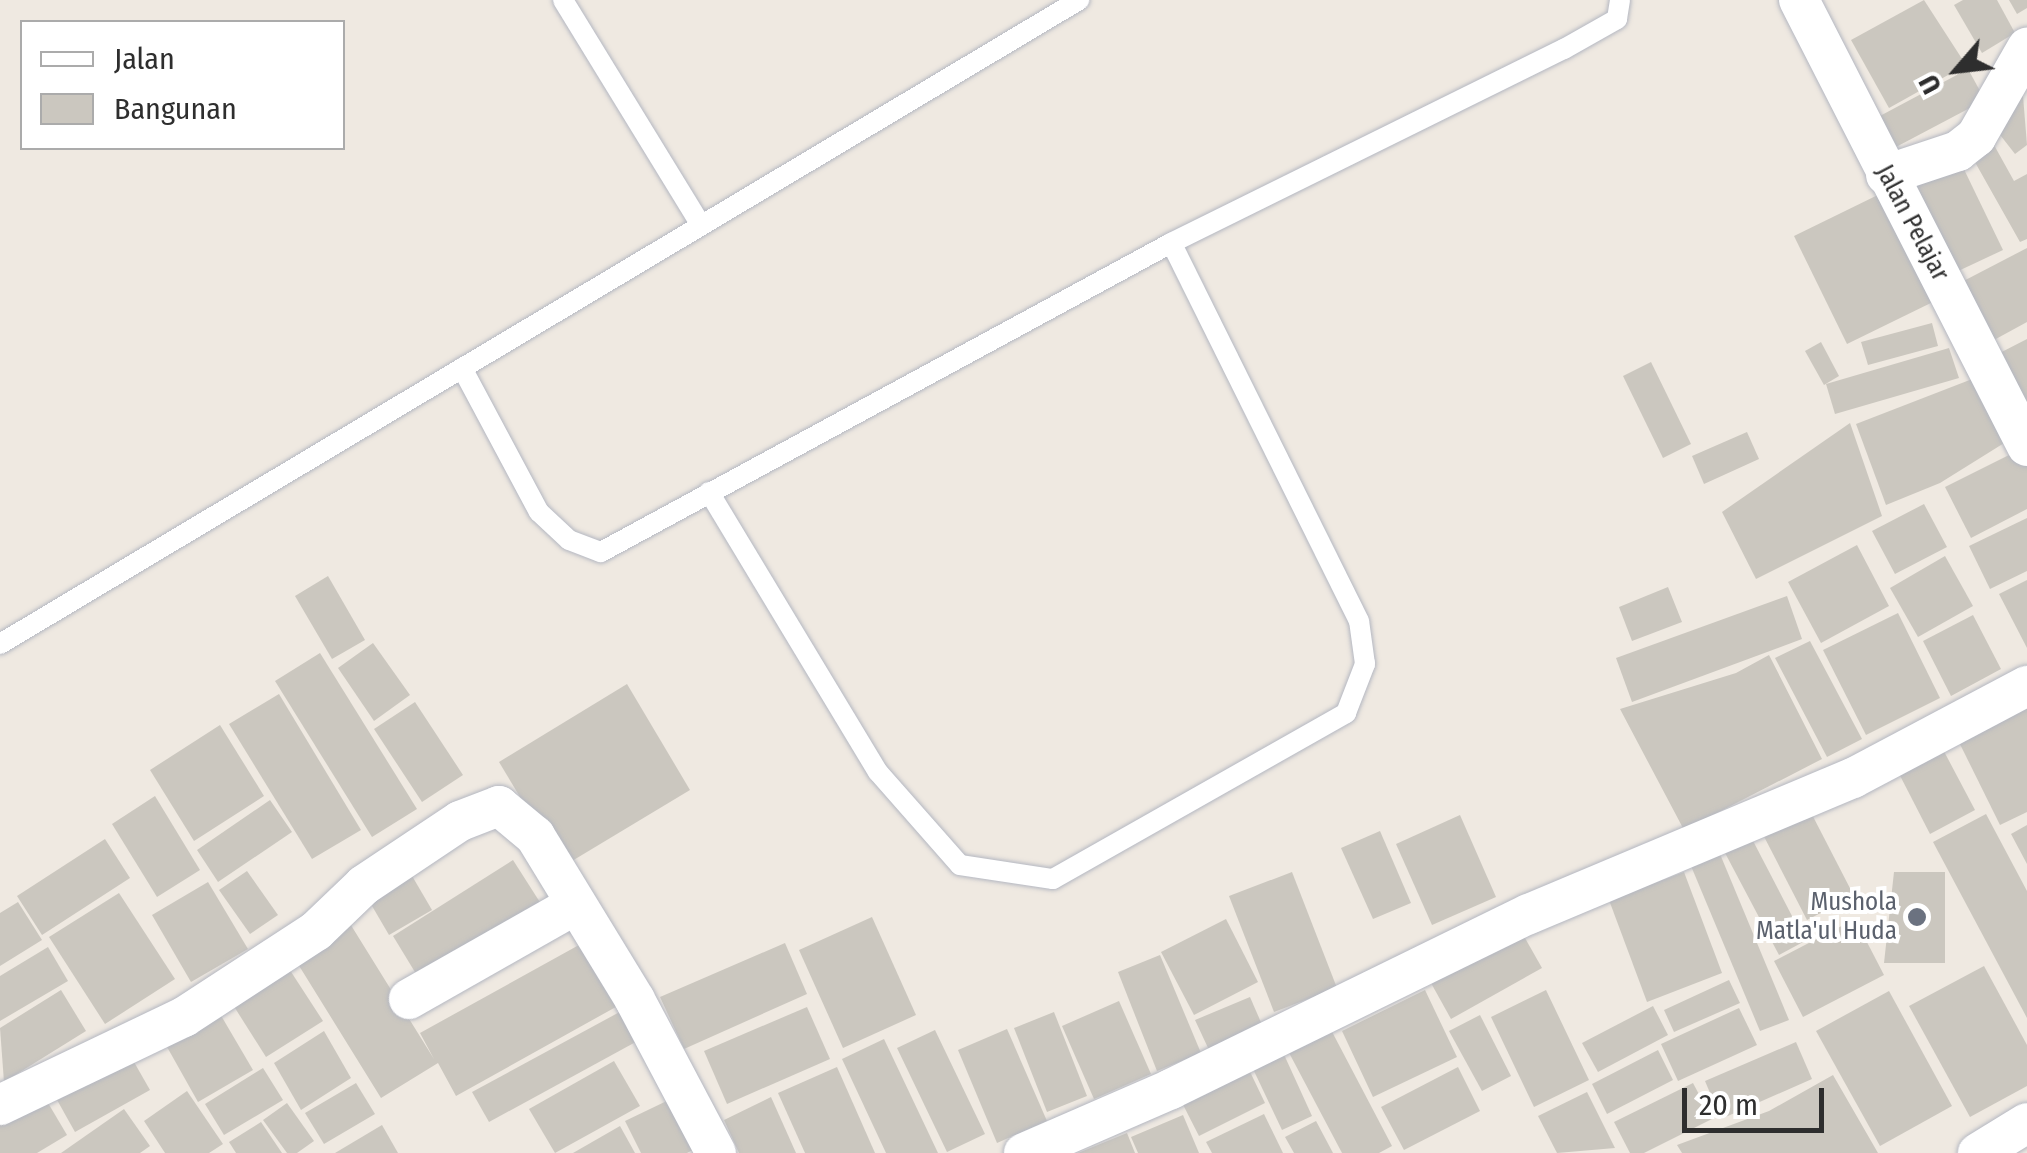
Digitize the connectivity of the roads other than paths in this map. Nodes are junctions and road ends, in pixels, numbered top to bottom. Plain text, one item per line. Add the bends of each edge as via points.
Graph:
1 (563, 0) edge
2 (1079, 0) edge
3 (1620, 0) edge
4 (1799, 0) edge
5 (2027, 48) edge
6 (1886, 175) junction
7 (700, 224) junction
8 (1171, 243) junction
9 (462, 368) junction
10 (2027, 446) edge
11 (709, 492) junction
12 (0, 644) edge
13 (2027, 686) edge
14 (574, 906) junction
15 (409, 1000) dead end
16 (0, 1105) edge
17 (2027, 1123) edge
18 (716, 1153) edge
19 (1024, 1153) edge
20 (1978, 1153) edge

1 - 7 lane
2 - 7 lane
3 - 8 lane via 1617,19 1564,50
4 - 6 street, Jalan Pelajar
5 - 6 street via 1976,137 1958,151
6 - 10 street, Jalan Pelajar
7 - 9 lane
8 - 11 lane
8 - 11 lane via 1358,621 1364,664 1346,713 1053,880 960,865 878,772
9 - 11 lane via 539,512 570,540 601,552
9 - 12 lane
13 - 19 street via 1853,778 1530,914
14 - 15 street
14 - 16 street via 536,836 508,809 477,812 364,884 316,932 200,1008
14 - 18 street via 635,1000
17 - 20 street

